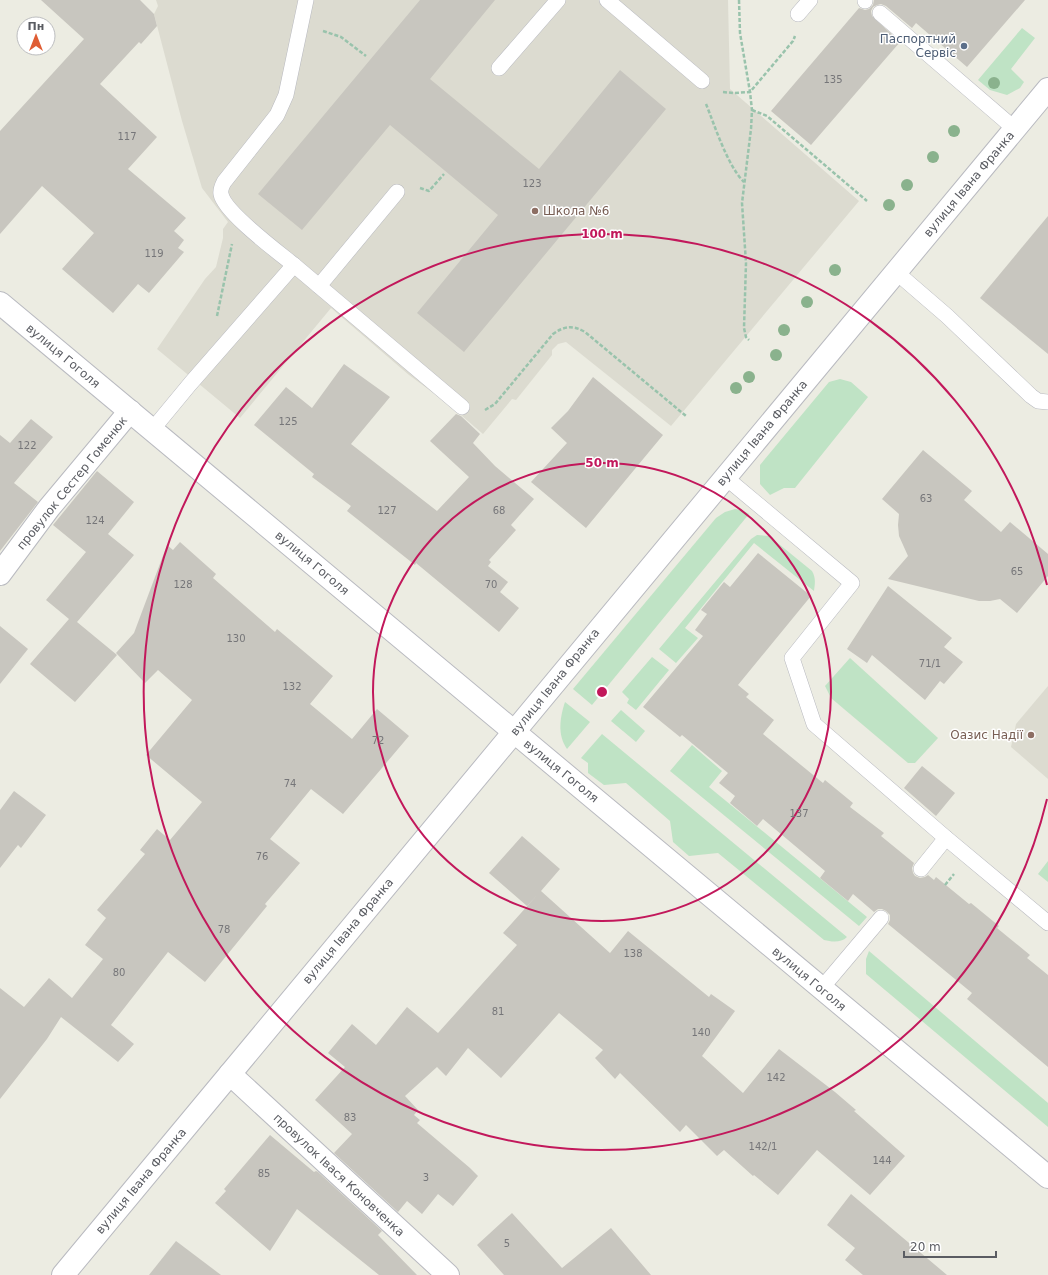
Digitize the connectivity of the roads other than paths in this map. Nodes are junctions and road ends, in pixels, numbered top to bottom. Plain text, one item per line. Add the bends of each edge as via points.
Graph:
1 (306, 0) edge
2 (558, 0) edge
3 (607, 0) edge
4 (810, 0) edge
5 (880, 13) dead end
6 (798, 14) road end
7 (499, 68) dead end
8 (702, 81) road end
9 (1048, 89) edge
10 (1015, 129) junction
11 (396, 192) dead end
12 (294, 265) junction
13 (896, 272) junction
14 (319, 286) junction
15 (0, 303) edge
16 (1048, 402) edge
17 (462, 407) road end
18 (130, 411) junction
19 (152, 430) junction
20 (725, 477) junction
21 (0, 574) edge
22 (514, 733) junction
23 (946, 838) junction
24 (922, 870) dead end
25 (881, 918) dead end
26 (1048, 923) edge
27 (821, 989) junction
28 (230, 1074) junction
29 (1048, 1178) edge
30 (63, 1275) edge
31 (448, 1275) edge

1 - 12 lane via 282,106 221,188 222,198 237,217
2 - 7 lane
3 - 8 lane
4 - 6 lane
5 - 10 lane
9 - 10 street, вулиця Івана Франка
10 - 13 street, вулиця Івана Франка
11 - 14 lane
12 - 14 lane
12 - 19 lane
13 - 16 lane via 947,316 1031,396 1038,401
13 - 20 street, вулиця Івана Франка
14 - 17 lane
15 - 18 street, вулиця Гоголя
18 - 19 street, вулиця Гоголя
18 - 21 street, провулок Сестер Гоменюк via 49,508
19 - 22 street, вулиця Гоголя
20 - 22 street, вулиця Івана Франка
20 - 23 lane via 852,584 792,658 814,724
22 - 27 street, вулиця Гоголя
22 - 28 street, вулиця Івана Франка
23 - 24 lane
23 - 26 lane
25 - 27 lane
27 - 29 street, вулиця Гоголя
28 - 30 street, вулиця Івана Франка
28 - 31 street, провулок Івася Коновченка

